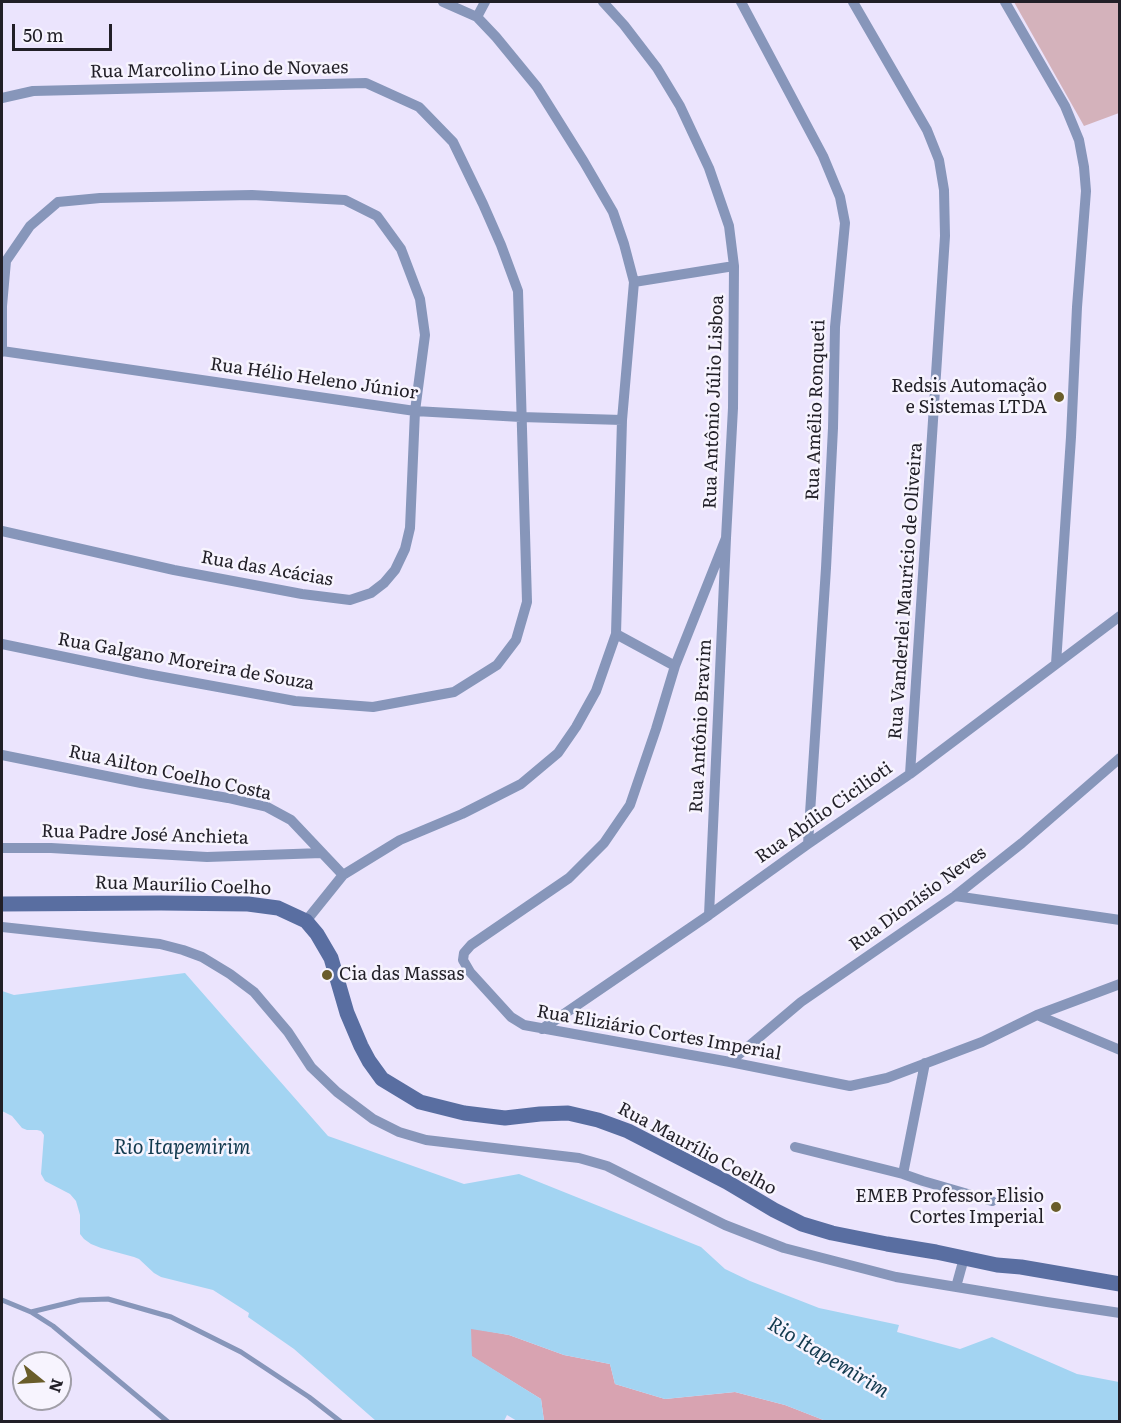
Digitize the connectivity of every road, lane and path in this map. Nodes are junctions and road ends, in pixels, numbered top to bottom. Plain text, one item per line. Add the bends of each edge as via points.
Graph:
1 (443, 2) edge
2 (485, 2) edge
3 (603, 2) edge
4 (741, 2) edge
5 (853, 2) edge
6 (1005, 2) edge
7 (477, 17) junction
8 (2, 98) edge
9 (734, 266) junction
10 (634, 282) junction
11 (2, 352) edge
12 (416, 411) junction
13 (521, 417) junction
14 (622, 420) junction
15 (2, 531) edge
16 (726, 538) junction
17 (1119, 616) edge
18 (616, 634) junction
19 (2, 644) edge
20 (1056, 664) junction
21 (675, 666) junction
22 (2, 755) edge
23 (1119, 758) edge
24 (910, 774) junction
25 (808, 844) junction
26 (2, 848) edge
27 (322, 853) junction
28 (343, 875) junction
29 (955, 896) junction
30 (2, 904) edge
31 (708, 915) junction
32 (1119, 920) edge
33 (306, 921) junction
34 (2, 927) edge
35 (1119, 984) edge
36 (1037, 1015) junction
37 (542, 1029) junction
38 (1119, 1050) edge
39 (730, 1062) junction
40 (925, 1063) junction
41 (795, 1147) dead end
42 (903, 1174) junction
43 (992, 1201) dead end
44 (964, 1258) junction
45 (1119, 1284) edge
46 (956, 1287) junction
47 (2, 1300) edge
48 (31, 1312) junction
49 (1119, 1312) edge
50 (168, 1422) edge
51 (341, 1422) edge

1 - 7 street
2 - 7 street
3 - 9 street, Rua Antônio Júlio Lisboa via 657,68 680,106 709,168 729,226
4 - 25 street, Rua Amélio Ronqueti via 823,156 840,197 845,223 835,327 826,568
5 - 24 street, Rua Vanderlei Maurício de Oliveira via 927,130 939,160 944,190 945,236
6 - 20 street via 1065,106 1079,140 1086,191
7 - 10 street via 537,87 584,162 613,213
8 - 13 street, Rua Marcolino Lino de Novaes via 33,91 366,83 419,107 453,142 518,291
9 - 10 street, Rua Antônio Júlio Lisboa
9 - 16 street, Rua Antônio Júlio Lisboa via 733,408
10 - 14 street
11 - 12 street, Rua Hélio Heleno Júnior
11 - 12 street, Rua das Acácias via 6,261 30,226 58,202 232,195 345,200 377,216 401,249 420,299 425,335
12 - 13 street, Rua Hélio Heleno Júnior
12 - 15 street, Rua das Acácias via 410,528 405,549 384,583 371,593 350,600 174,570
13 - 14 street, Rua Hélio Heleno Júnior
13 - 19 street, Rua Galgano Moreira de Souza via 527,602 516,640 497,665 454,692 373,707 295,701
14 - 18 street
16 - 21 street, Rua Eliziário Cortes Imperial
16 - 31 street, Rua Antônio Bravim
17 - 20 street, Rua Abílio Cicilioti
18 - 21 street
18 - 28 street via 596,691 558,753 521,784 399,840
20 - 24 street, Rua Abílio Cicilioti
21 - 37 street, Rua Eliziário Cortes Imperial via 630,805 604,843 569,878 471,945 464,954 466,967 511,1017
22 - 27 street, Rua Ailton Coelho Costa via 267,807 291,819
23 - 29 street, Rua Dionísio Neves
24 - 25 street, Rua Abílio Cicilioti
25 - 31 street, Rua Abílio Cicilioti
26 - 27 street, Rua Padre José Anchieta via 207,857
27 - 28 street, Rua Ailton Coelho Costa
28 - 33 street
29 - 32 street
29 - 39 street, Rua Dionísio Neves via 801,1002
30 - 33 main road, Rua Maurílio Coelho via 248,904 278,908
31 - 37 street, Rua Abílio Cicilioti
33 - 44 main road, Rua Maurílio Coelho via 331,958 347,1013 369,1061 382,1079 420,1102 505,1118 568,1113 598,1119 628,1131 802,1224
34 - 46 street via 160,944 202,957 254,992 311,1067 338,1092 373,1119 399,1132 426,1140 598,1163 725,1225 784,1248 896,1278
35 - 36 street, Rua Eliziário Cortes Imperial
36 - 38 street
36 - 40 street, Rua Eliziário Cortes Imperial via 982,1042
37 - 39 street, Rua Eliziário Cortes Imperial
39 - 40 street, Rua Eliziário Cortes Imperial via 850,1086 887,1078
40 - 42 street
41 - 42 street
42 - 43 street
44 - 45 main road, Rua Maurílio Coelho
44 - 46 street
46 - 49 street
47 - 48 lane
48 - 50 lane
48 - 51 lane via 80,1300 108,1299 171,1317 241,1352

